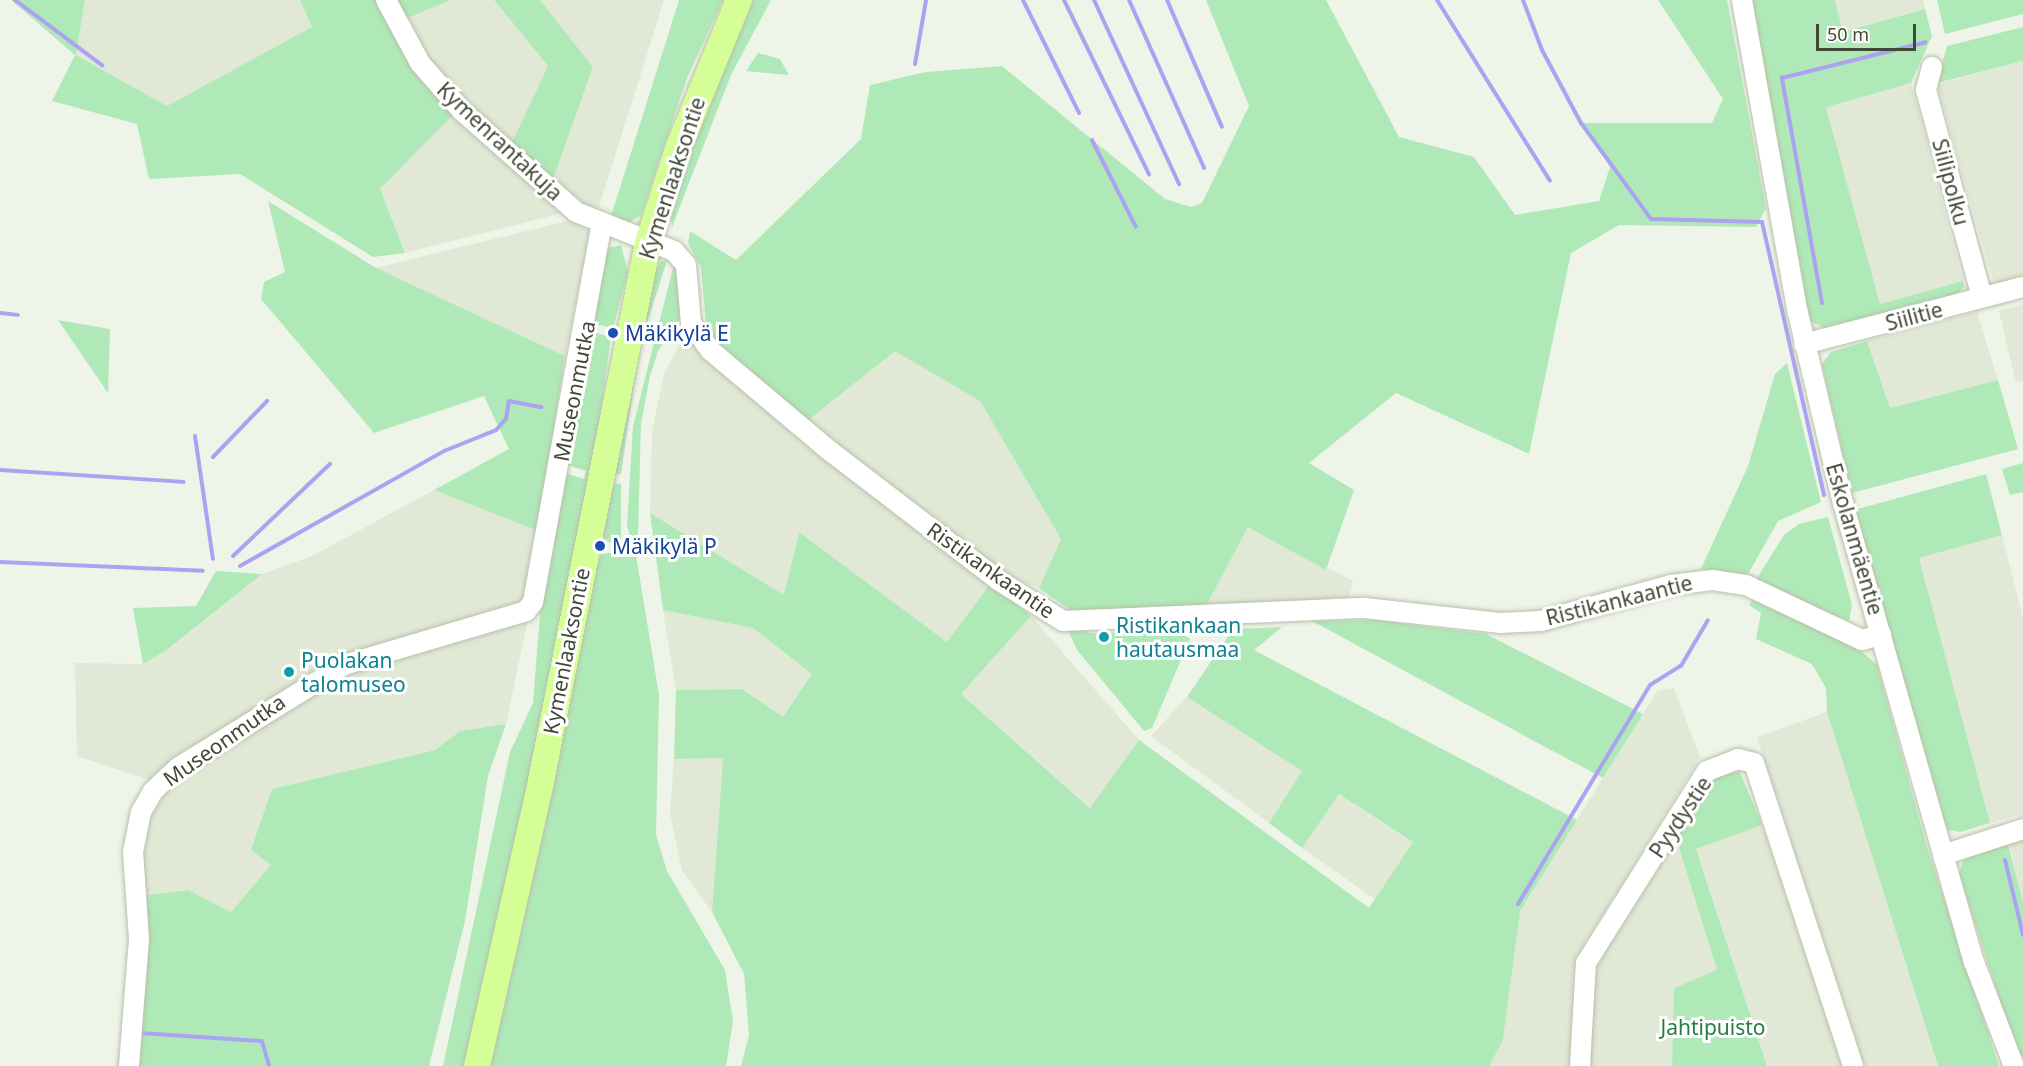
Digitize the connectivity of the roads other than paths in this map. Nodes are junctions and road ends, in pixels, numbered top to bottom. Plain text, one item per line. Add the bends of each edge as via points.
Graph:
1 (386, 0) edge
2 (738, 0) edge
3 (1742, 0) edge
4 (1932, 67) dead end
5 (602, 224) junction
6 (648, 243) junction
7 (2023, 287) edge
8 (1982, 298) junction
9 (1804, 344) junction
10 (1881, 634) junction
11 (2023, 829) edge
12 (1943, 855) junction
13 (129, 1066) edge
14 (477, 1066) edge
15 (1580, 1066) edge
16 (1853, 1066) edge
17 (2014, 1066) edge

1 - 5 street, Kymenrantakuja via 420,63 462,111 576,212
2 - 6 main road, Kymenlaaksontie via 679,146
3 - 9 street, Eskolanmäentie
4 - 8 street, Siilipolku via 1926,90
5 - 6 street, Kymenrantakuja
5 - 13 street, Museonmutka via 533,602 526,610 344,665 179,767 153,791 141,812 133,852 139,939
6 - 10 street, Ristikankaantie via 674,251 686,265 691,324 710,350 830,451 998,580 1063,621 1365,608 1510,623 1568,615 1671,585 1713,580 1746,585 1862,640
6 - 14 main road, Kymenlaaksontie via 541,781
7 - 8 street, Siilitie
8 - 9 street, Siilitie
9 - 10 street, Eskolanmäentie
10 - 12 street, Eskolanmäentie
11 - 12 street
12 - 17 street, Eskolanmäentie via 1974,962
15 - 16 street, Pyydystie via 1586,963 1707,771 1738,759 1754,763

